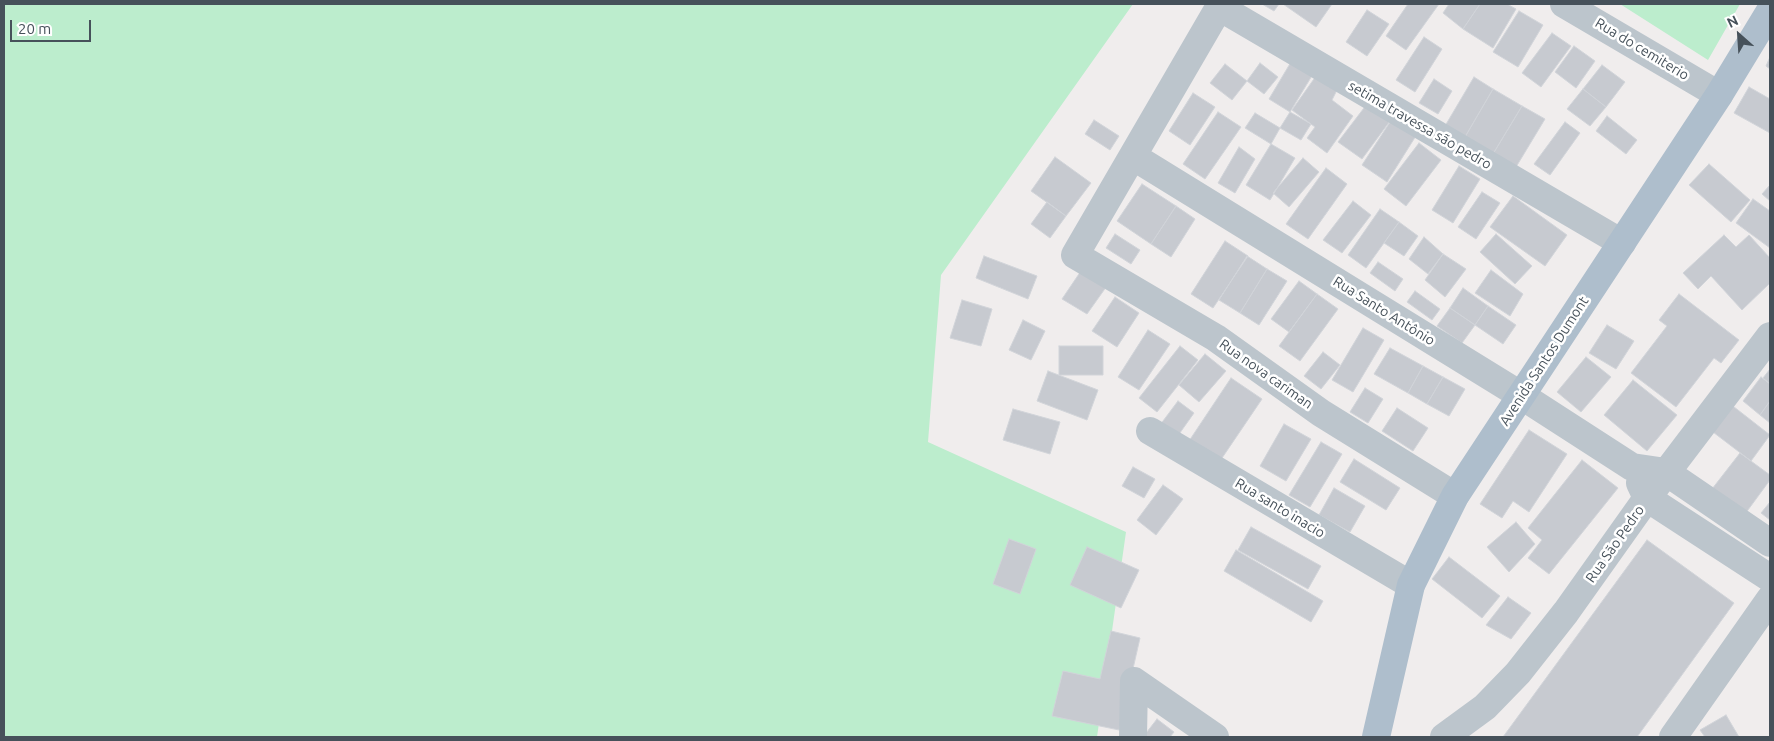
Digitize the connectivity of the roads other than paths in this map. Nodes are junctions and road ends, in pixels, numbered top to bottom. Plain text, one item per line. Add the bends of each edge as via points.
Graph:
1 (1564, 4) edge
2 (1220, 5) edge
3 (1770, 11) edge
4 (1719, 95) junction
5 (1134, 157) junction
6 (1622, 243) junction
7 (1770, 336) edge
8 (1522, 396) junction
9 (1150, 431) dead end
10 (1632, 467) junction
11 (1666, 472) junction
12 (1455, 496) junction
13 (1647, 498) junction
14 (1770, 543) edge
15 (1770, 578) edge
16 (1410, 585) junction
17 (1770, 599) edge
18 (1133, 737) edge
19 (1215, 737) edge
20 (1376, 737) edge
21 (1444, 737) edge
22 (1673, 737) edge

1 - 4 street, Rua do cemiterio
2 - 5 street
2 - 6 street, setima travessa são pedro
3 - 4 main road, Avenida Santos Dumont
4 - 6 main road, Avenida Santos Dumont
5 - 8 street, Rua Santo Antônio
5 - 12 street, Rua nova cariman via 1075,255 1216,338 1321,413
6 - 8 main road, Avenida Santos Dumont
7 - 11 street, Rua São Pedro
8 - 10 street, Rua Santo Antônio
8 - 12 main road, Avenida Santos Dumont
9 - 16 street, Rua santo inacio
10 - 11 street, Rua Santo Antônio
10 - 13 street
11 - 13 street, Rua São Pedro
11 - 14 street, Rua Santo Antônio
12 - 16 main road, Avenida Santos Dumont
13 - 15 street
13 - 21 street, Rua São Pedro via 1518,673 1485,707
16 - 20 main road, Avenida Santos Dumont
17 - 22 street
18 - 19 street via 1134,681

